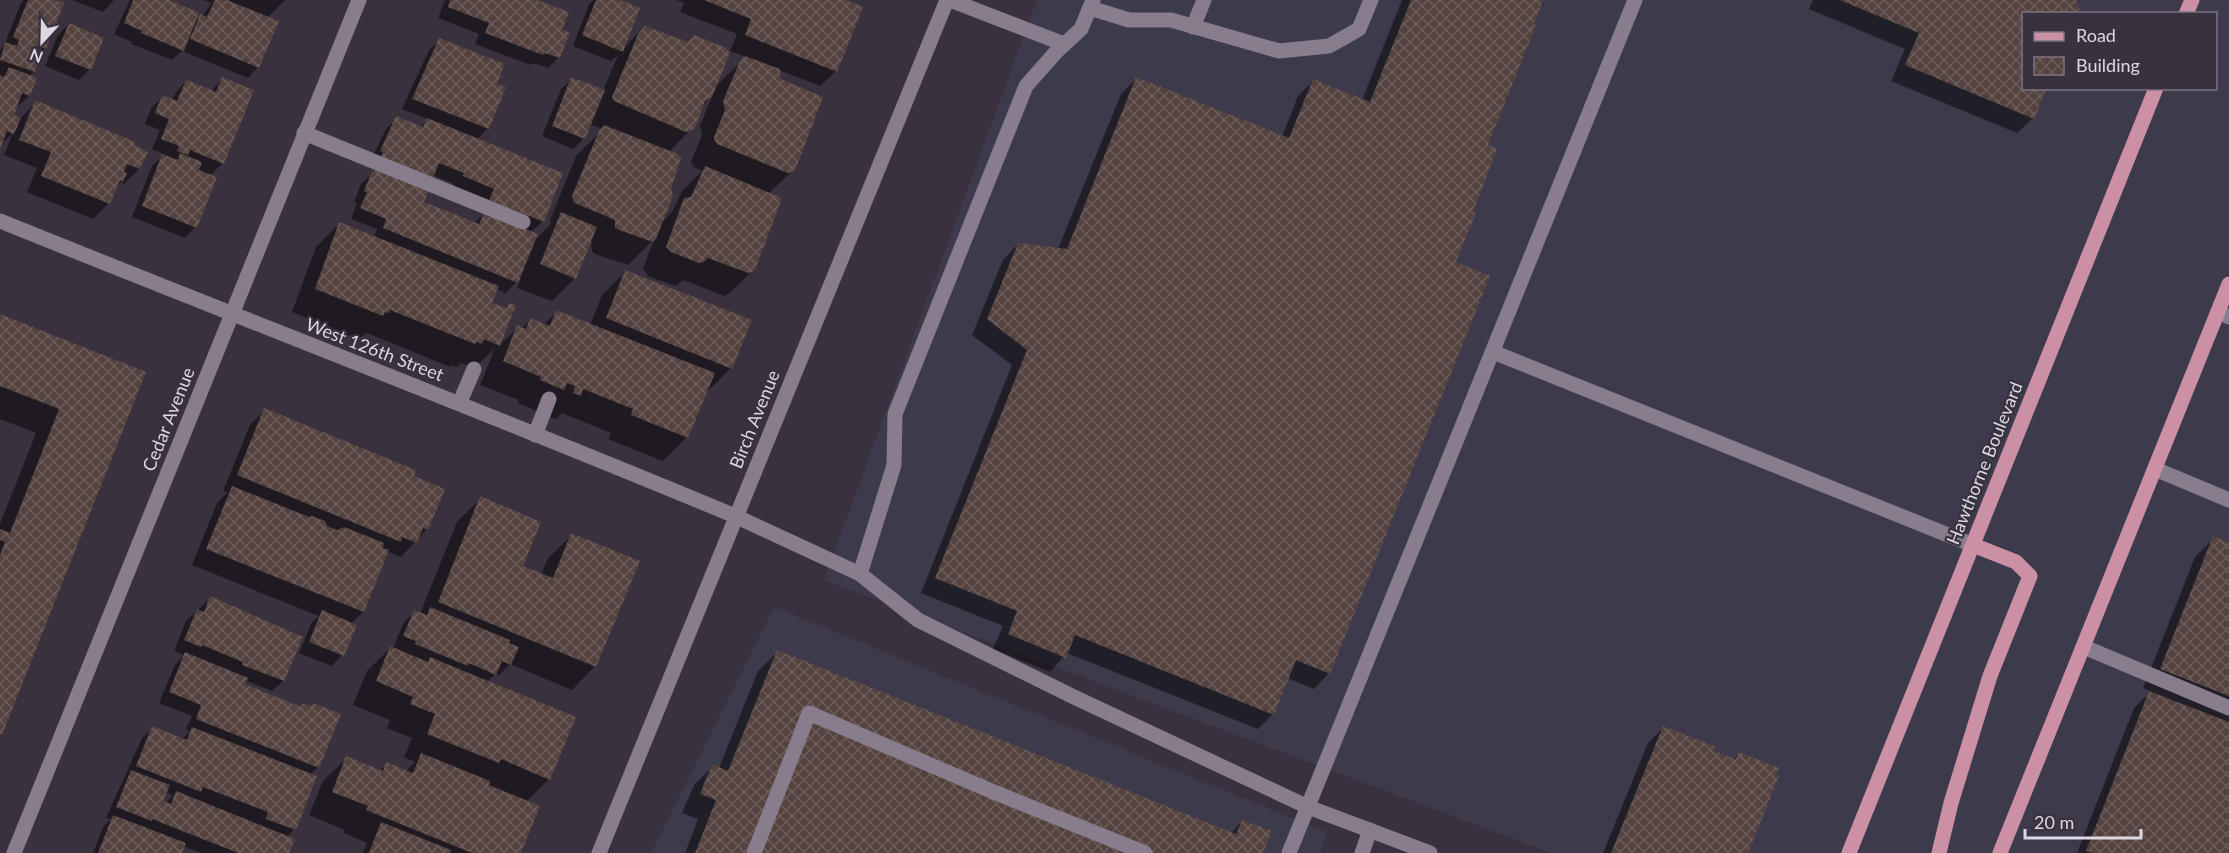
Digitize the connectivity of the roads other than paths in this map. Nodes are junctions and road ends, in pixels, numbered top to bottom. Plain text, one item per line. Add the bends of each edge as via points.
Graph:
1 (359, 0) edge
2 (949, 0) edge
3 (1204, 0) edge
4 (1371, 0) edge
5 (1635, 0) edge
6 (1091, 4) edge
7 (1193, 27) junction
8 (1064, 44) junction
9 (2155, 90) edge
10 (304, 133) junction
11 (0, 221) edge
12 (523, 222) dead end
13 (2229, 284) edge
14 (232, 314) junction
15 (2223, 315) edge
16 (1492, 352) junction
17 (474, 369) dead end
18 (549, 399) dead end
19 (460, 402) junction
20 (535, 435) junction
21 (2155, 469) junction
22 (2229, 500) edge
23 (735, 516) junction
24 (1973, 545) junction
25 (860, 574) junction
26 (2084, 647) junction
27 (2229, 708) edge
28 (1308, 807) junction
29 (1371, 830) junction
30 (14, 853) edge
31 (599, 853) edge
32 (754, 853) edge
33 (1145, 853) edge
34 (1289, 853) edge
35 (1362, 853) edge
36 (1430, 853) edge
37 (1849, 853) edge
38 (1939, 853) edge
39 (2000, 853) edge

1 - 10 street, Cedar Avenue
2 - 8 street
2 - 23 street, Birch Avenue
3 - 7 street
4 - 7 street via 1359,29 1329,46 1279,51
5 - 16 street
6 - 7 street via 1129,20 1171,20
6 - 8 street via 1081,30
8 - 25 street via 1026,86 895,414 894,465
9 - 24 main road, Hawthorne Boulevard
10 - 12 street
10 - 14 street, Cedar Avenue
11 - 14 street, West 126th Street
13 - 15 main road
14 - 19 street, West 126th Street
14 - 30 street, Cedar Avenue
15 - 21 main road
16 - 24 street
16 - 28 street
17 - 19 street
18 - 20 street
19 - 20 street, West 126th Street
20 - 23 street, West 126th Street
21 - 22 street
21 - 26 main road
23 - 25 street, West 126th Street
23 - 31 street, Birch Avenue
24 - 37 main road, Hawthorne Boulevard
24 - 38 main road via 2016,562 2030,576 1990,676
25 - 28 street, West 126th Street via 918,620
26 - 27 street
26 - 39 main road
28 - 29 street, West 126th Street
28 - 34 street
29 - 35 street
29 - 36 street, West 126th Street
32 - 33 street via 809,713

